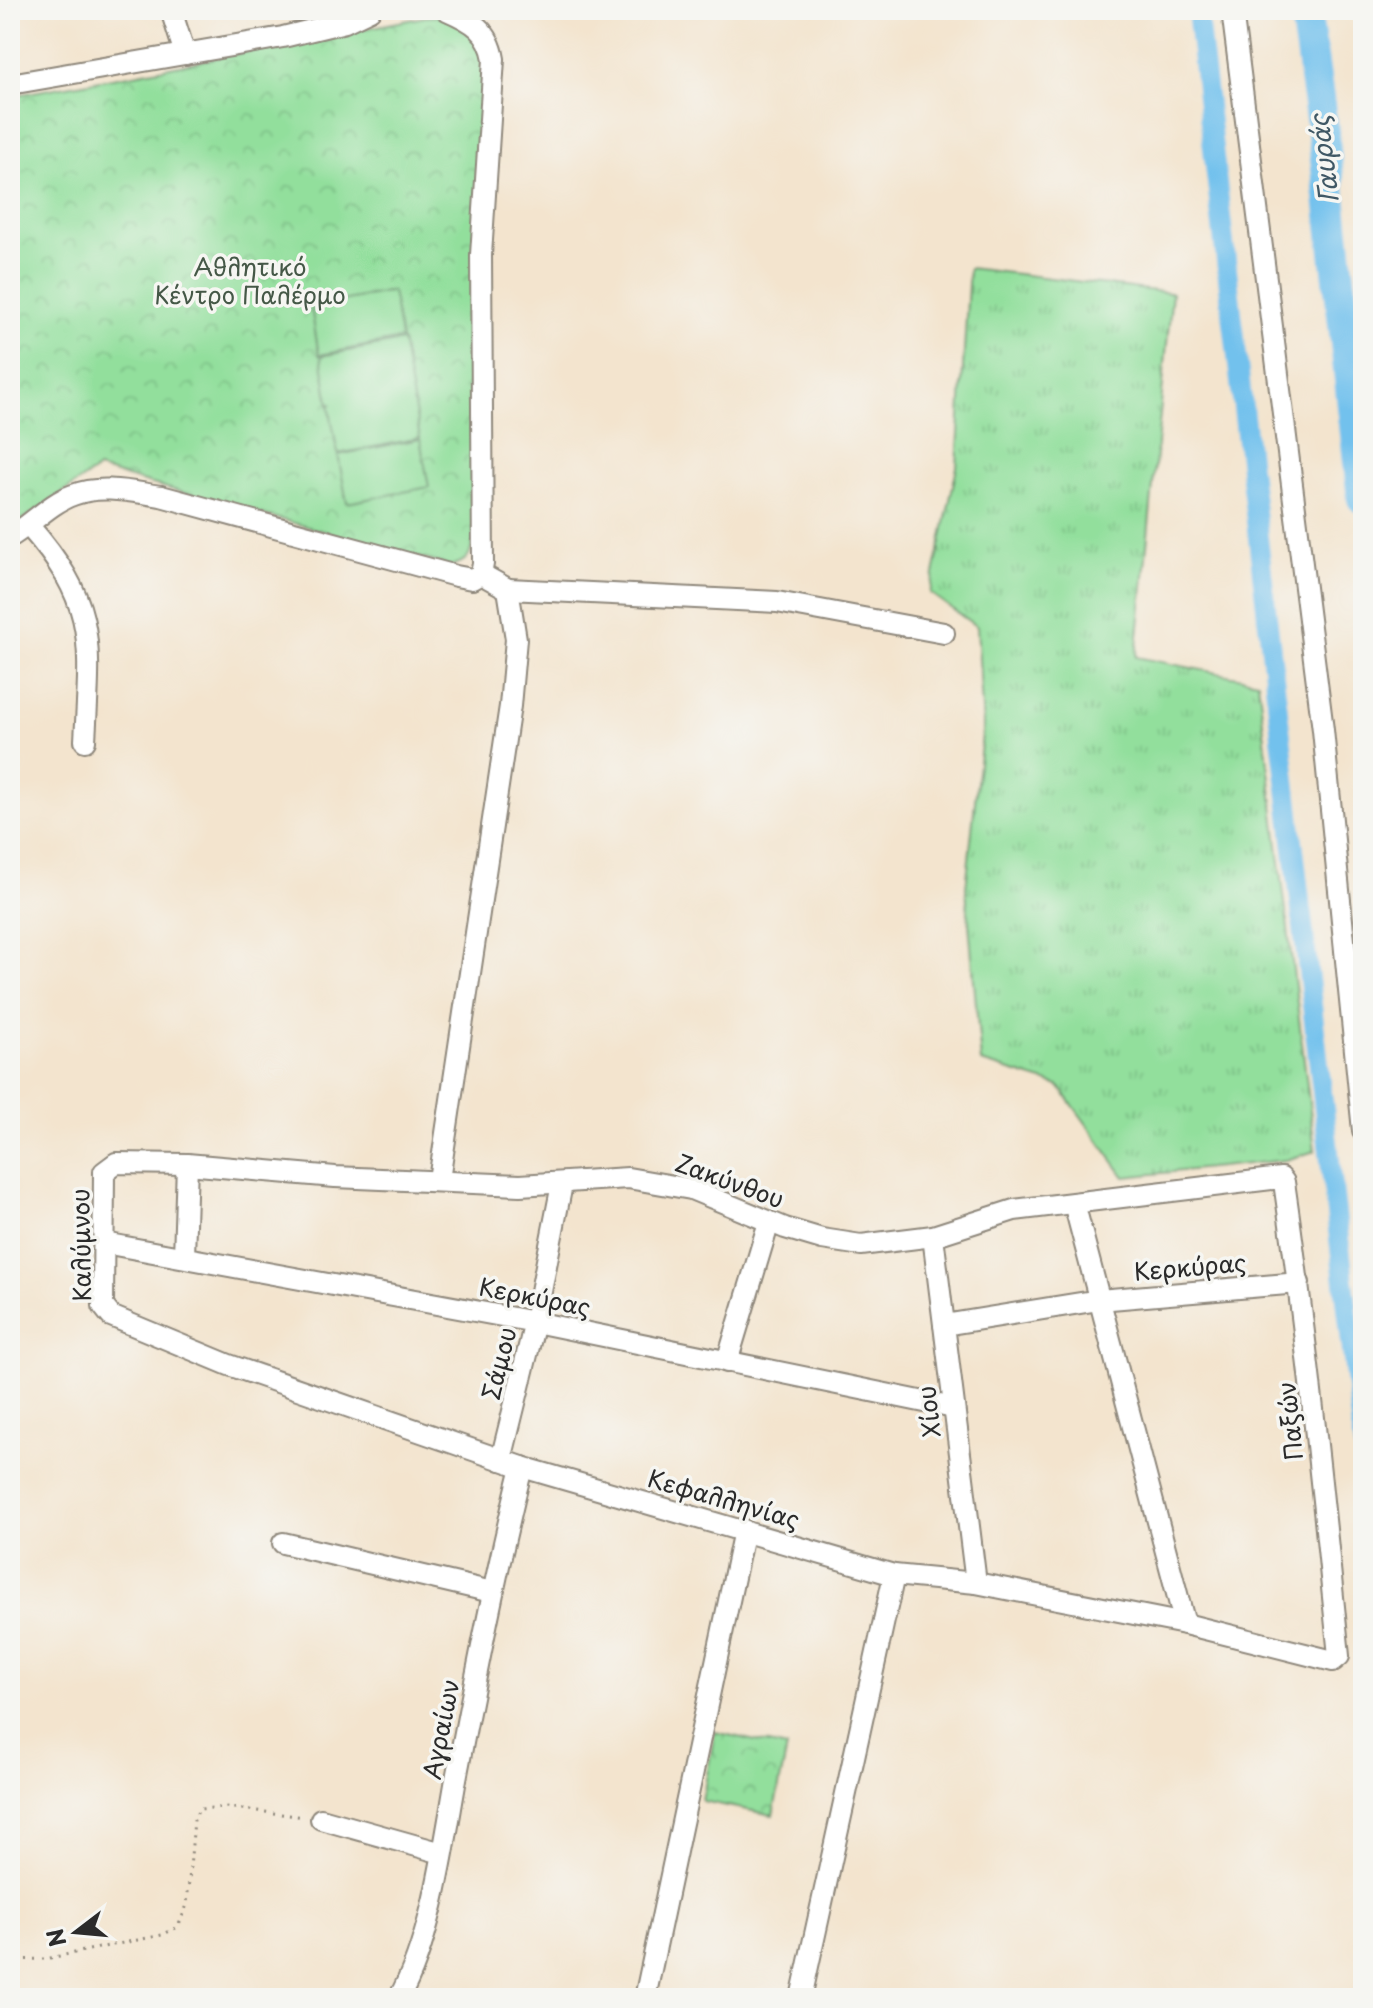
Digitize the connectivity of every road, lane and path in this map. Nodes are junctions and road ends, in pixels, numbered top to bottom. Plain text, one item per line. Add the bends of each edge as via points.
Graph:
1 (171, 10) edge
2 (370, 10) edge
3 (447, 10) edge
4 (1232, 10) edge
5 (185, 54) junction
6 (10, 84) edge
7 (29, 526) junction
8 (10, 537) edge
9 (481, 574) junction
10 (508, 589) junction
11 (944, 633) dead end
12 (85, 741) dead end
13 (1363, 1131) edge
14 (187, 1164) junction
15 (104, 1172) joint
16 (439, 1180) junction
17 (1284, 1182) joint
18 (562, 1184) junction
19 (1074, 1203) junction
20 (769, 1222) junction
21 (933, 1236) junction
22 (104, 1243) junction
23 (184, 1256) junction
24 (1299, 1283) junction
25 (1099, 1300) junction
26 (111, 1316) joint
27 (535, 1322) junction
28 (944, 1325) junction
29 (727, 1362) junction
30 (954, 1408) junction
31 (501, 1460) junction
32 (522, 1467) junction
33 (744, 1530) junction
34 (283, 1543) dead end
35 (894, 1575) junction
36 (976, 1583) junction
37 (492, 1592) junction
38 (1185, 1624) junction
39 (1339, 1656) joint
40 (321, 1819) joint
41 (442, 1853) junction
42 (10, 1960) edge
43 (399, 1998) edge
44 (645, 1998) edge
45 (801, 1998) edge

1 - 5 street
2 - 5 street via 320,29
3 - 9 street via 485,33 494,68 481,255
4 - 13 street via 1323,730
5 - 6 street
7 - 8 street
7 - 9 street via 71,495 126,490 461,578
7 - 12 street via 67,575 86,624
9 - 10 street
10 - 11 street via 777,602
10 - 16 street via 516,639 511,694
14 - 15 street, Ζακύνθου via 116,1163
14 - 16 street, Ζακύνθου
14 - 23 street
15 - 22 street, Καλύμνου
16 - 18 street, Ζακύνθου
17 - 19 street, Ζακύνθου via 1276,1176
17 - 24 street, Παξών
18 - 20 street, Ζακύνθου via 628,1178 666,1183
18 - 27 street, Σάμου
19 - 21 street, Ζακύνθου via 1000,1213
19 - 25 street
20 - 21 street, Ζακύνθου via 861,1245
20 - 29 street
21 - 28 street, Χίου
22 - 23 street, Κερκύρας
22 - 26 street, Καλύμνου via 103,1306
23 - 27 street, Κερκύρας
24 - 25 street, Κερκύρας
24 - 39 street, Παξών
25 - 28 street, Κερκύρας
25 - 38 street
26 - 31 street, Κεφαλληνίας via 229,1365
27 - 29 street, Κερκύρας
27 - 31 street, Σάμου
28 - 30 street, Χίου
29 - 30 street, Κερκύρας
30 - 36 street, Χίου
31 - 32 street, Κεφαλληνίας
32 - 33 street, Κεφαλληνίας
32 - 37 street, Αγραίων
33 - 35 street, Κεφαλληνίας
33 - 44 street
34 - 37 street
35 - 36 street, Κεφαλληνίας
35 - 45 street
36 - 38 street, Κεφαλληνίας
37 - 41 street, Αγραίων
38 - 39 street, Κεφαλληνίας via 1333,1661
40 - 41 street
40 - 42 path via 225,1807 199,1809 187,1905 178,1927 162,1935 45,1959
41 - 43 street, Αγραίων via 418,1958

